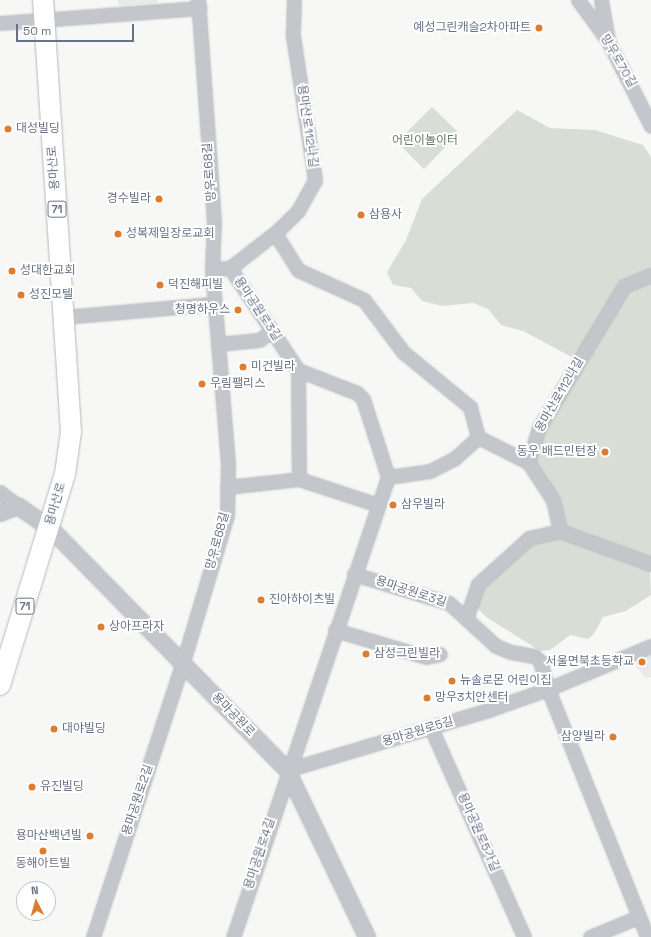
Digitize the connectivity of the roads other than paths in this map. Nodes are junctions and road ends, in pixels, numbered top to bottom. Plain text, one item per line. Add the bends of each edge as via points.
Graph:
1 (294, 0) edge
2 (578, 0) edge
3 (601, 0) edge
4 (198, 4) edge
5 (44, 10) edge
6 (0, 23) edge
7 (608, 41) junction
8 (638, 96) junction
9 (651, 101) edge
10 (651, 126) edge
11 (274, 233) junction
12 (230, 268) junction
13 (212, 269) junction
14 (651, 275) edge
15 (214, 304) junction
16 (64, 317) junction
17 (272, 330) junction
18 (218, 344) junction
19 (298, 370) junction
20 (478, 437) junction
21 (528, 462) junction
22 (388, 477) junction
23 (299, 479) junction
24 (227, 487) junction
25 (0, 492) edge
26 (378, 505) junction
27 (18, 506) junction
28 (0, 513) edge
29 (50, 528) junction
30 (560, 531) junction
31 (651, 564) edge
32 (354, 574) junction
33 (466, 619) junction
34 (335, 630) junction
35 (651, 646) edge
36 (440, 654) dead end
37 (183, 662) junction
38 (0, 685) edge
39 (548, 689) junction
40 (430, 728) junction
41 (287, 770) junction
42 (638, 917) junction
43 (93, 937) edge
44 (233, 937) edge
45 (367, 937) edge
46 (524, 937) edge
47 (590, 937) edge
48 (649, 937) edge

1 - 11 street, 용마산로112나길 via 293,36 315,180 298,211
2 - 7 street, 망우로70길
3 - 7 street
4 - 5 street
4 - 13 street, 망우로68길 via 214,222
5 - 6 street
5 - 16 main road, 용마산로 / 71
7 - 8 street, 망우로70길
8 - 9 street
8 - 10 street, 망우로70길
11 - 12 street, 용마공원로3길
11 - 20 street via 298,270 364,300 403,352 470,407
12 - 13 street, 용마공원로3길
12 - 17 street, 용마공원로3길
13 - 15 street, 망우로68길
14 - 21 street, 용마산로112나길 via 624,286 540,426
15 - 16 street
15 - 18 street, 망우로68길
16 - 29 main road, 용마산로 / 71 via 71,432 65,474
17 - 18 street via 259,340
17 - 19 street, 용마공원로3길
18 - 24 street, 망우로68길 via 228,464
19 - 22 street via 357,393 363,399
19 - 23 street
20 - 21 street
20 - 22 street via 455,458 430,471
21 - 30 street via 553,500
22 - 26 street
23 - 24 street
23 - 26 street
24 - 37 street, 망우로68길 via 227,514
25 - 27 street
26 - 32 street
27 - 28 street
27 - 29 street, 용마공원로
29 - 37 street, 용마공원로
29 - 38 main road, 용마산로 / 71
30 - 31 street
30 - 33 street via 524,541 484,578 478,584
32 - 33 street, 용마공원로3길 via 449,603
32 - 34 street
33 - 39 street, 용마공원로3길 via 496,646 537,658
34 - 36 street via 426,657
34 - 41 street
35 - 39 street, 용마공원로5길
37 - 41 street, 용마공원로
37 - 43 street, 용마공원로2길
39 - 40 street, 용마공원로5길
39 - 42 street
40 - 41 street, 용마공원로5길
40 - 46 street, 용마공원로5가길
41 - 44 street, 용마공원로4길
41 - 45 street, 용마공원로
42 - 47 street
42 - 48 street

